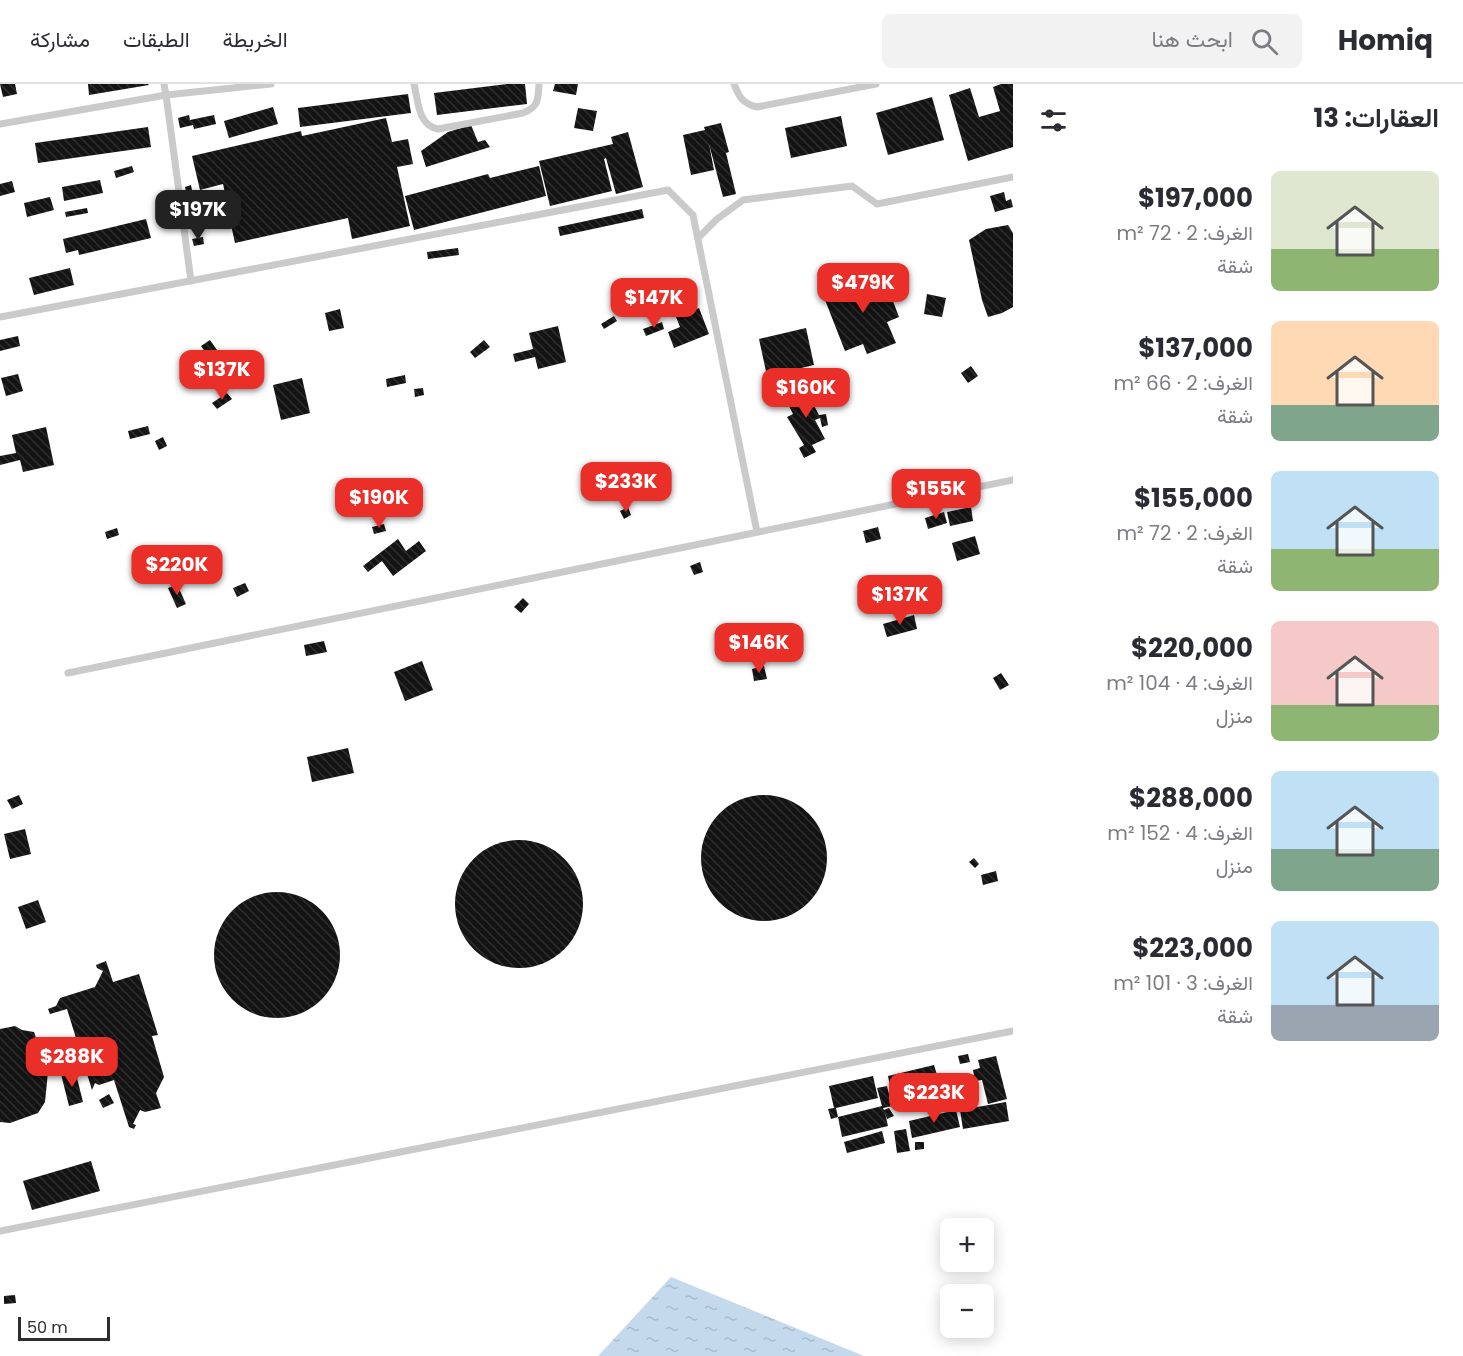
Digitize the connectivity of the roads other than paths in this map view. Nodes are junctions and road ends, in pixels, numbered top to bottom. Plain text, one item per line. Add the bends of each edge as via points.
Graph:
1 (164, 84) edge
2 (271, 84) edge
3 (414, 84) edge
4 (539, 84) edge
5 (736, 84) edge
6 (876, 84) edge
7 (166, 95) junction
8 (0, 123) edge
9 (1013, 177) edge
10 (698, 238) junction
11 (190, 280) junction
12 (0, 317) edge
13 (1013, 480) edge
14 (757, 532) junction
15 (68, 673) dead end
16 (1013, 1031) edge
17 (0, 1231) edge

1 - 7 lane
2 - 7 lane
3 - 4 lane via 421,116 429,126 438,129 533,109
5 - 6 lane via 746,105 758,107
7 - 8 lane
7 - 11 lane
9 - 10 lane via 877,204 852,186 743,200
10 - 11 lane via 693,215 668,190
10 - 14 lane
11 - 12 lane
13 - 14 lane
14 - 15 lane
16 - 17 lane

